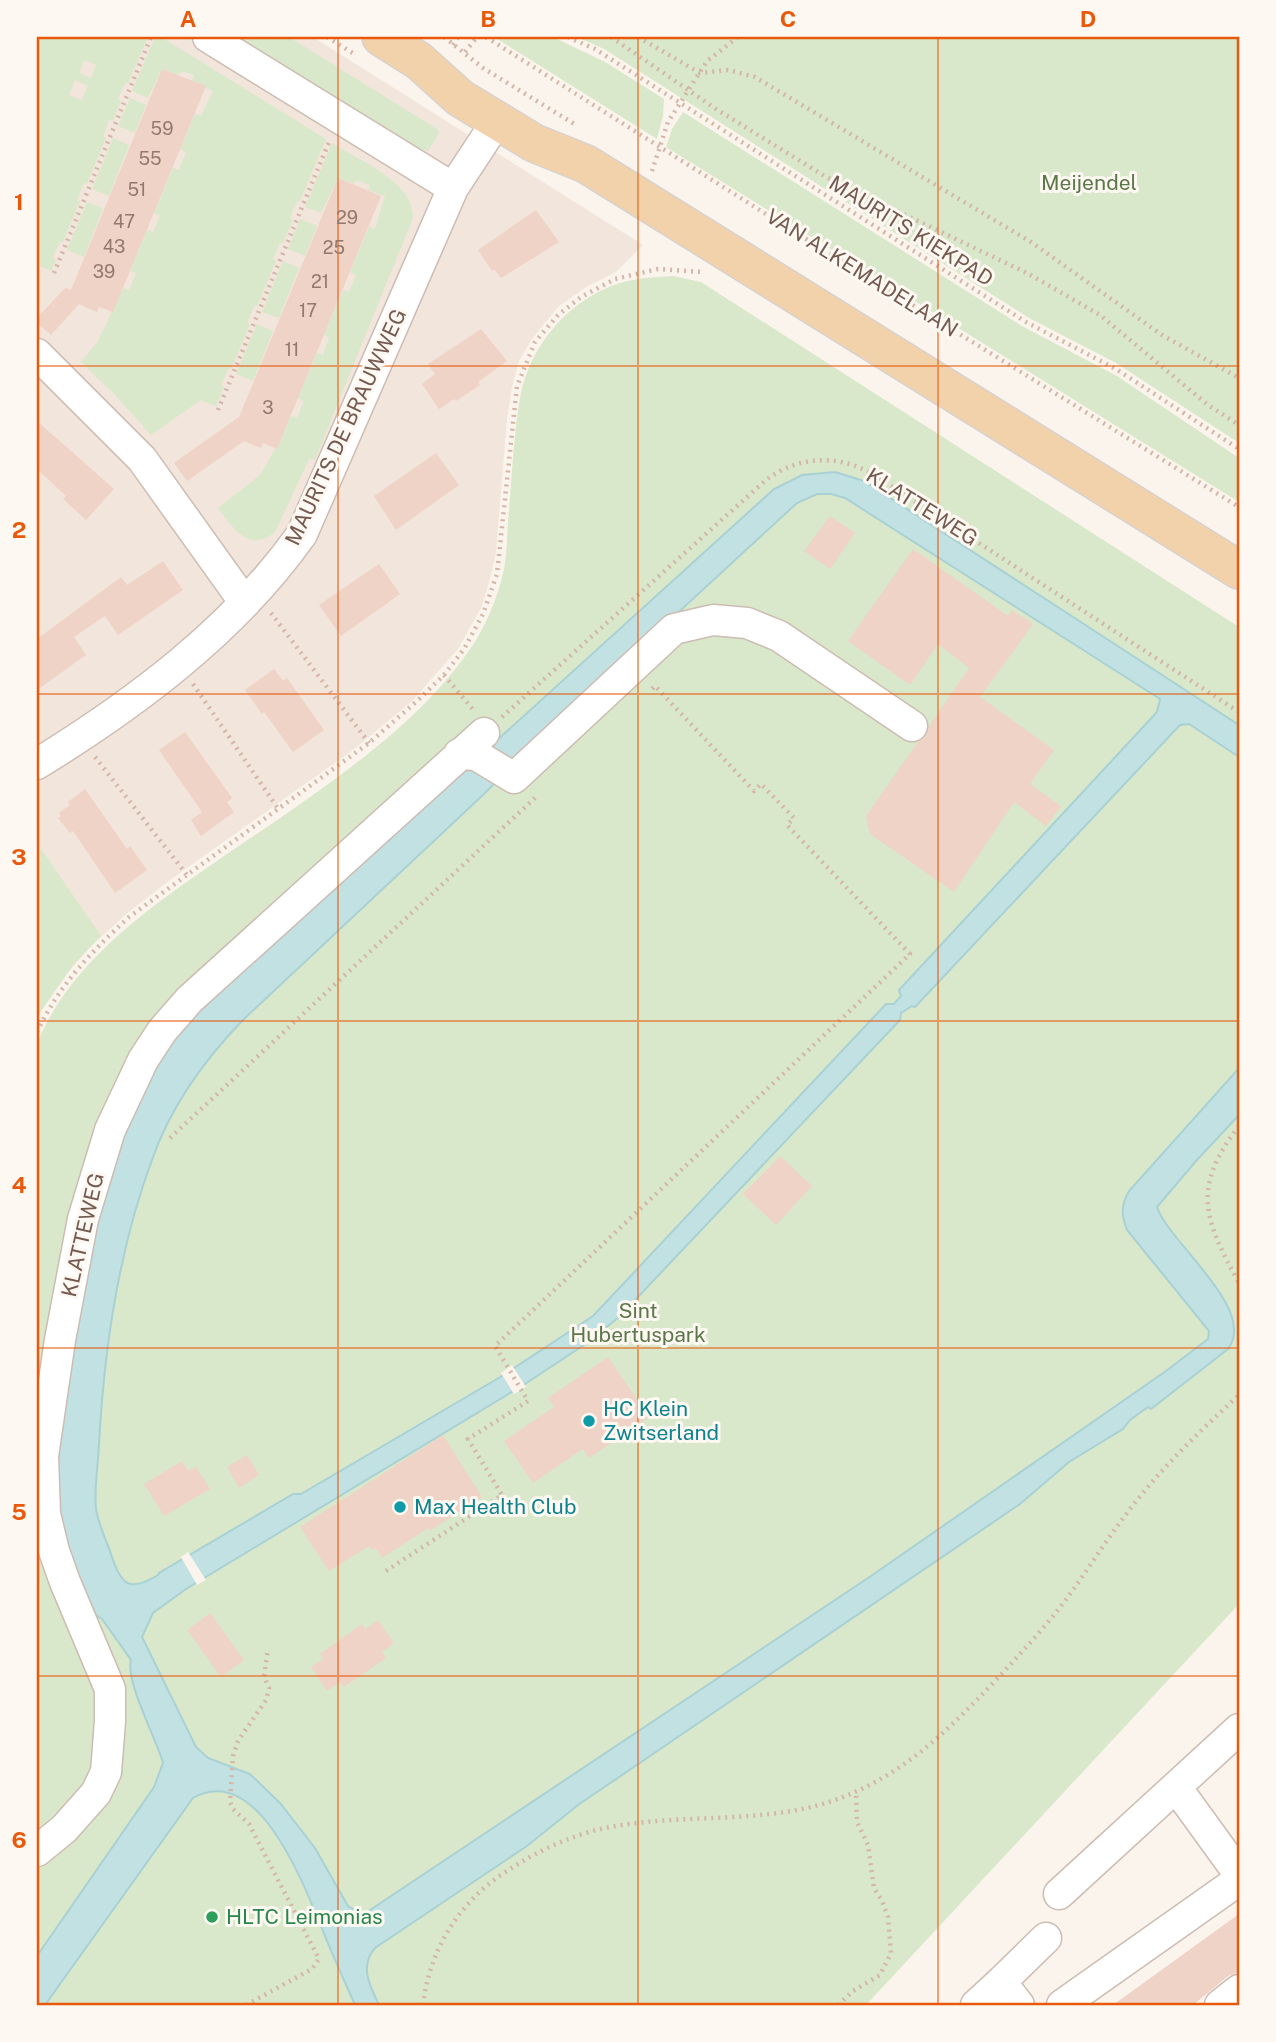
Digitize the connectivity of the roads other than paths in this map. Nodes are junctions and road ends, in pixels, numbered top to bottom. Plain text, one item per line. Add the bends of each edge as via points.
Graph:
1 (208, 37) edge
2 (381, 37) edge
3 (432, 49) edge
4 (497, 121) junction
5 (586, 164) junction
6 (453, 188) junction
7 (37, 354) edge
8 (1239, 570) edge
9 (244, 603) junction
10 (912, 726) dead end
11 (37, 764) edge
12 (1239, 1729) edge
13 (1176, 1787) junction
14 (37, 1851) edge
15 (1239, 1874) edge
16 (1239, 1880) edge
17 (1059, 1894) dead end
18 (1046, 1938) dead end
19 (1239, 1990) edge
20 (1010, 1994) edge
21 (976, 2005) edge
22 (1062, 2005) edge
23 (1220, 2005) edge

1 - 6 street
2 - 3 main road
3 - 4 main road via 460,98
3 - 5 main road via 546,124
4 - 5 main road via 534,143
4 - 6 street, MAURITS DE BRAUWWEG
5 - 8 main road
6 - 9 street, MAURITS DE BRAUWWEG via 302,534 276,571
7 - 9 street via 142,459
9 - 11 street, MAURITS DE BRAUWWEG via 180,665
10 - 14 street, KLATTEWEG via 779,636 747,623 713,620 674,629 514,778 478,734 189,1000 162,1031 110,1130 83,1219 43,1456 45,1514 54,1551 110,1689 106,1772 83,1810
12 - 13 street
13 - 15 street
13 - 17 street
16 - 22 street
18 - 20 street
19 - 23 street
20 - 21 street

